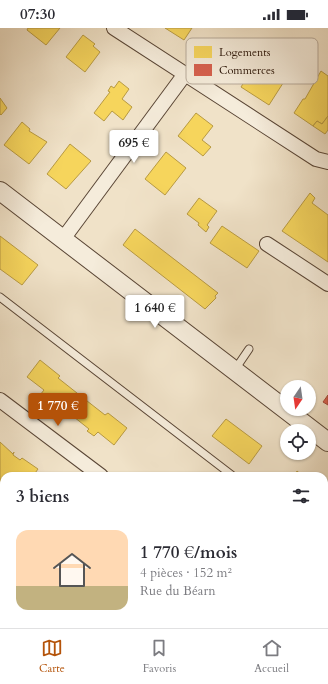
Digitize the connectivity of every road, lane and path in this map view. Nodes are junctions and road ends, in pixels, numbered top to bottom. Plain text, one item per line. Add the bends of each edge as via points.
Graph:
1 (114, 28) edge
2 (185, 74) joint
3 (200, 84) edge
4 (327, 162) edge
5 (0, 190) edge
6 (63, 239) junction
7 (267, 244) dead end
8 (328, 284) edge
9 (0, 297) edge
10 (250, 348) dead end
11 (234, 371) junction
12 (0, 400) edge
13 (328, 442) edge
14 (96, 472) edge
15 (228, 472) edge

1 - 2 street
2 - 6 street
3 - 4 street via 316,159
5 - 6 street
6 - 11 street
7 - 8 street
9 - 15 lane
10 - 11 lane
11 - 13 street
12 - 14 street

